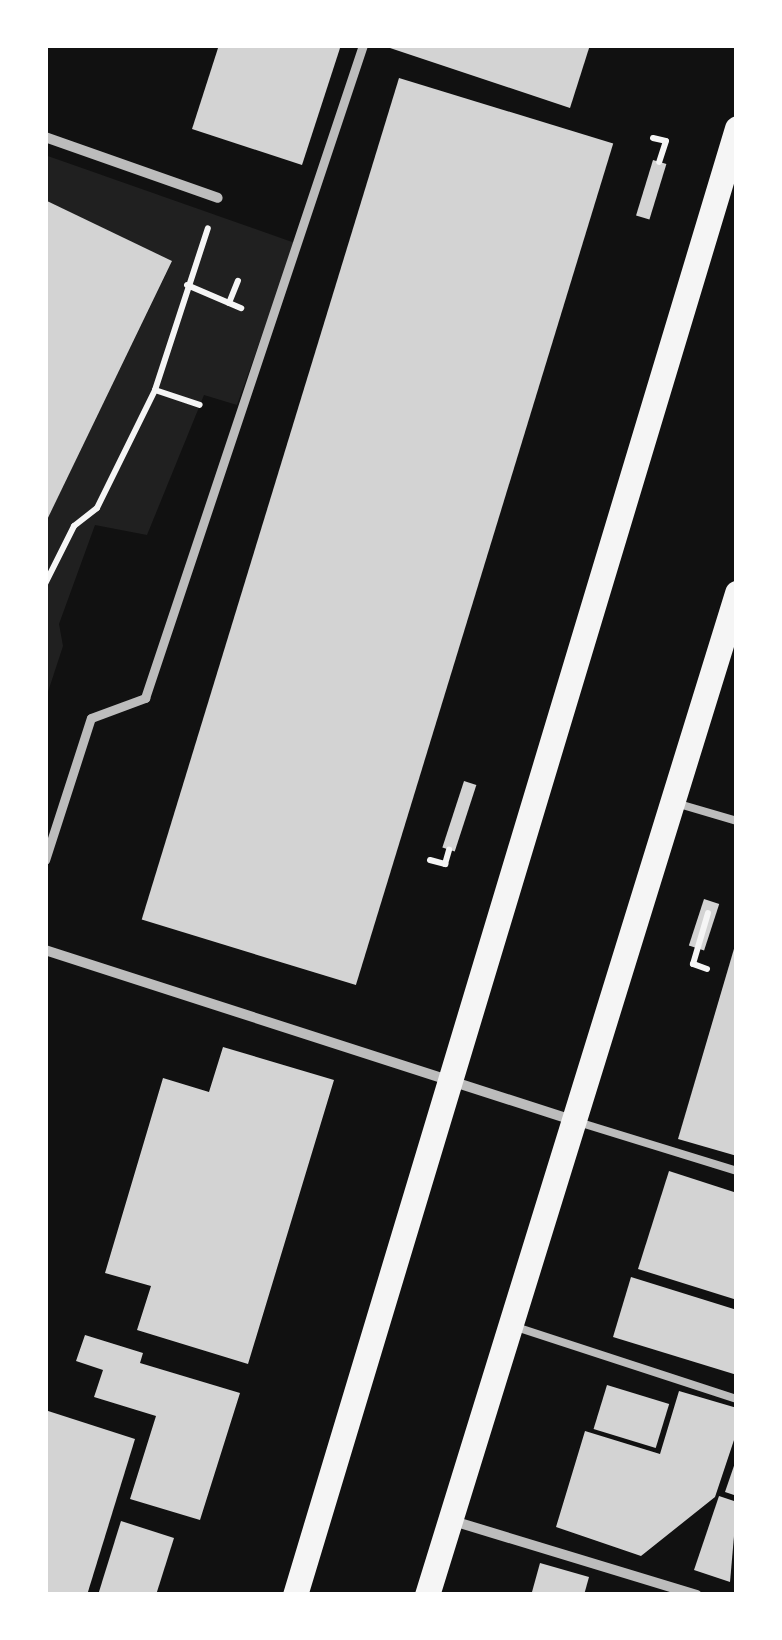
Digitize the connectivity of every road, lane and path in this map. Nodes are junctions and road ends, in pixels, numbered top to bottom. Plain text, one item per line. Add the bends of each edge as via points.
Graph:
1 (363, 45) edge
2 (737, 128) edge
3 (45, 137) edge
4 (652, 138) dead end
5 (659, 162) dead end
6 (218, 198) joint
7 (238, 282) dead end
8 (187, 286) junction
9 (229, 303) junction
10 (271, 321) junction
11 (155, 390) junction
12 (200, 405) dead end
13 (45, 584) edge
14 (737, 593) edge
15 (672, 802) junction
16 (737, 821) edge
17 (449, 850) dead end
18 (45, 860) edge
19 (430, 860) dead end
20 (708, 913) dead end
21 (45, 950) edge
22 (706, 969) dead end
23 (450, 1075) junction
24 (574, 1120) junction
25 (737, 1171) edge
26 (511, 1325) junction
27 (737, 1399) edge
28 (450, 1520) junction
29 (295, 1595) edge
30 (427, 1595) edge
31 (697, 1595) edge

1 - 10 street
2 - 23 main road
3 - 6 street
4 - 5 path via 666,141
6 - 8 path
7 - 9 path
8 - 9 path
8 - 11 path
9 - 10 path
10 - 18 street via 145,698 91,718
11 - 12 path
11 - 13 path via 96,508 74,526
14 - 15 main road
15 - 16 lane
15 - 24 main road
17 - 19 path via 444,864
20 - 22 path via 693,964
21 - 23 street
23 - 24 street
23 - 29 main road
24 - 25 lane
24 - 26 main road
26 - 27 lane
26 - 28 main road
28 - 30 main road
28 - 31 street

